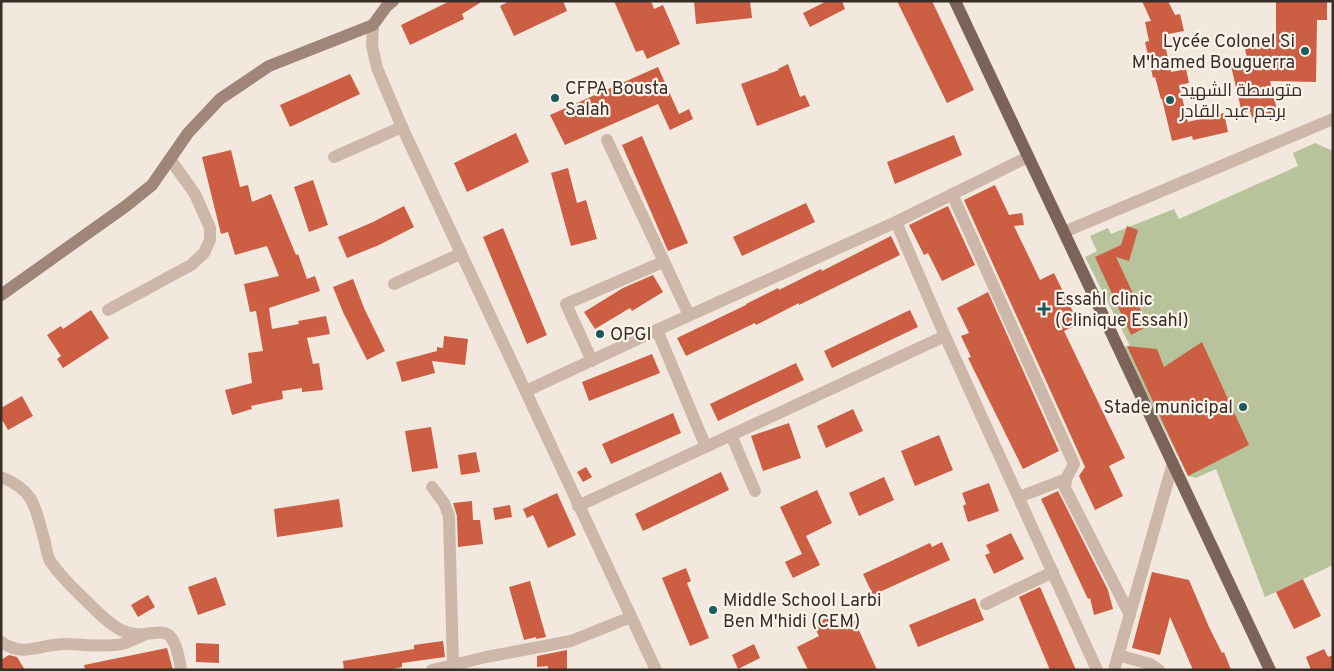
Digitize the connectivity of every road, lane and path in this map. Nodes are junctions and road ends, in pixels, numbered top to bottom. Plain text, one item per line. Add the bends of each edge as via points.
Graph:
1 (394, 1) edge
2 (955, 1) edge
3 (373, 25) junction
4 (1333, 120) edge
5 (402, 126) junction
6 (607, 140) dead end
7 (334, 157) dead end
8 (1028, 157) junction
9 (170, 159) junction
10 (952, 194) junction
11 (896, 222) junction
12 (1064, 232) junction
13 (460, 254) junction
14 (663, 262) junction
15 (394, 284) dead end
16 (1, 295) edge
17 (108, 310) dead end
18 (689, 316) junction
19 (657, 330) junction
20 (945, 336) junction
21 (592, 361) junction
22 (526, 391) junction
23 (731, 435) junction
24 (706, 447) junction
25 (1173, 463) junction
26 (1, 477) edge
27 (1066, 479) junction
28 (432, 487) dead end
29 (755, 491) dead end
30 (1019, 497) junction
31 (578, 506) junction
32 (1053, 572) junction
33 (986, 604) dead end
34 (1130, 615) junction
35 (631, 617) junction
36 (146, 634) junction
37 (1, 642) edge
38 (1118, 655) junction
39 (454, 665) junction
40 (181, 670) edge
41 (432, 670) edge
42 (656, 670) edge
43 (1097, 670) edge
44 (1114, 670) edge
45 (1159, 670) edge
46 (1270, 670) edge

1 - 3 street
2 - 8 main road
3 - 5 street via 372,46 377,68
3 - 9 street via 270,66 220,99 188,133
4 - 12 street
5 - 7 street
5 - 13 street
6 - 14 street
8 - 10 street
8 - 12 main road
9 - 16 street via 152,185 126,206
9 - 17 street via 195,194 210,228 210,240 204,253 191,265
10 - 11 street
10 - 27 street via 1074,464
11 - 18 street
11 - 20 street
12 - 25 main road
13 - 15 street
13 - 22 street
14 - 18 street
14 - 21 street via 566,304
18 - 19 street
19 - 21 street
19 - 24 street
20 - 23 street
20 - 30 street
21 - 22 street
22 - 31 street
23 - 24 street
23 - 29 street
24 - 31 street
25 - 34 street
25 - 46 main road
26 - 36 street via 27,492 35,506 50,560 70,585 120,629
27 - 30 street
27 - 34 street via 1065,488
28 - 39 street via 444,503 448,516
30 - 32 street
31 - 35 street
32 - 33 street
32 - 43 street
34 - 38 street
35 - 39 street via 572,642
35 - 42 street
36 - 37 street via 104,646 64,644 33,650 18,650
36 - 40 street via 165,632 172,639 178,650
38 - 44 street
38 - 45 street
39 - 41 street

